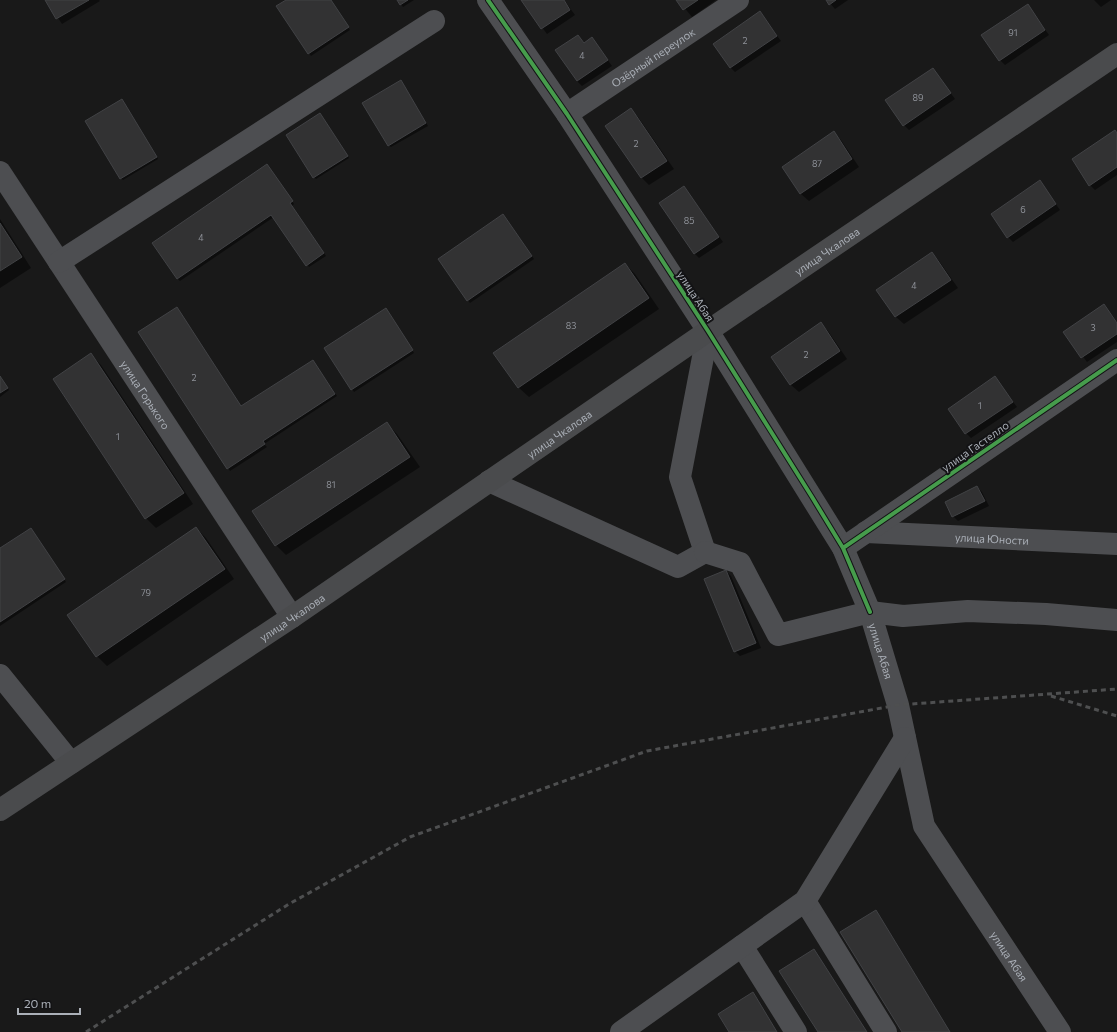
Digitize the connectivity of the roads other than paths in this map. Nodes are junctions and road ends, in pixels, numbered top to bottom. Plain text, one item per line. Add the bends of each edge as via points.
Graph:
1 (488, 0) edge
2 (738, 0) edge
3 (434, 21) dead end
4 (1117, 54) edge
5 (567, 114) junction
6 (0, 172) edge
7 (59, 262) junction
8 (708, 330) junction
9 (1117, 360) edge
10 (489, 481) junction
11 (866, 532) junction
12 (1117, 544) edge
13 (843, 548) junction
14 (705, 552) junction
15 (870, 612) junction
16 (292, 617) junction
17 (1117, 620) edge
18 (0, 675) edge
19 (905, 738) junction
20 (71, 763) junction
21 (0, 810) edge
22 (804, 901) junction
23 (742, 946) junction
24 (621, 1032) edge
25 (796, 1032) edge
26 (886, 1032) edge
27 (1060, 1032) edge

1 - 5 street, улица Абая
2 - 5 street, Озёрный переулок
3 - 7 street
4 - 8 main road, улица Чкалова
5 - 8 street, улица Абая
6 - 7 street, улица Горького
7 - 16 street, улица Горького
8 - 10 main road, улица Чкалова
8 - 13 street, улица Абая
8 - 14 street via 680,477
9 - 11 street, улица Гастелло
10 - 14 street via 678,567
10 - 16 main road, улица Чкалова
11 - 12 street, улица Юности
11 - 13 street, улица Гастелло
13 - 15 street, улица Абая
14 - 15 street via 740,562 778,635
15 - 17 street via 903,616 968,610
15 - 19 street, улица Абая via 898,705
16 - 20 main road, улица Чкалова
18 - 20 street
19 - 22 street
19 - 27 street, улица Абая via 924,826
20 - 21 main road, улица Чкалова
22 - 23 street
22 - 26 street
23 - 24 street
23 - 25 street

